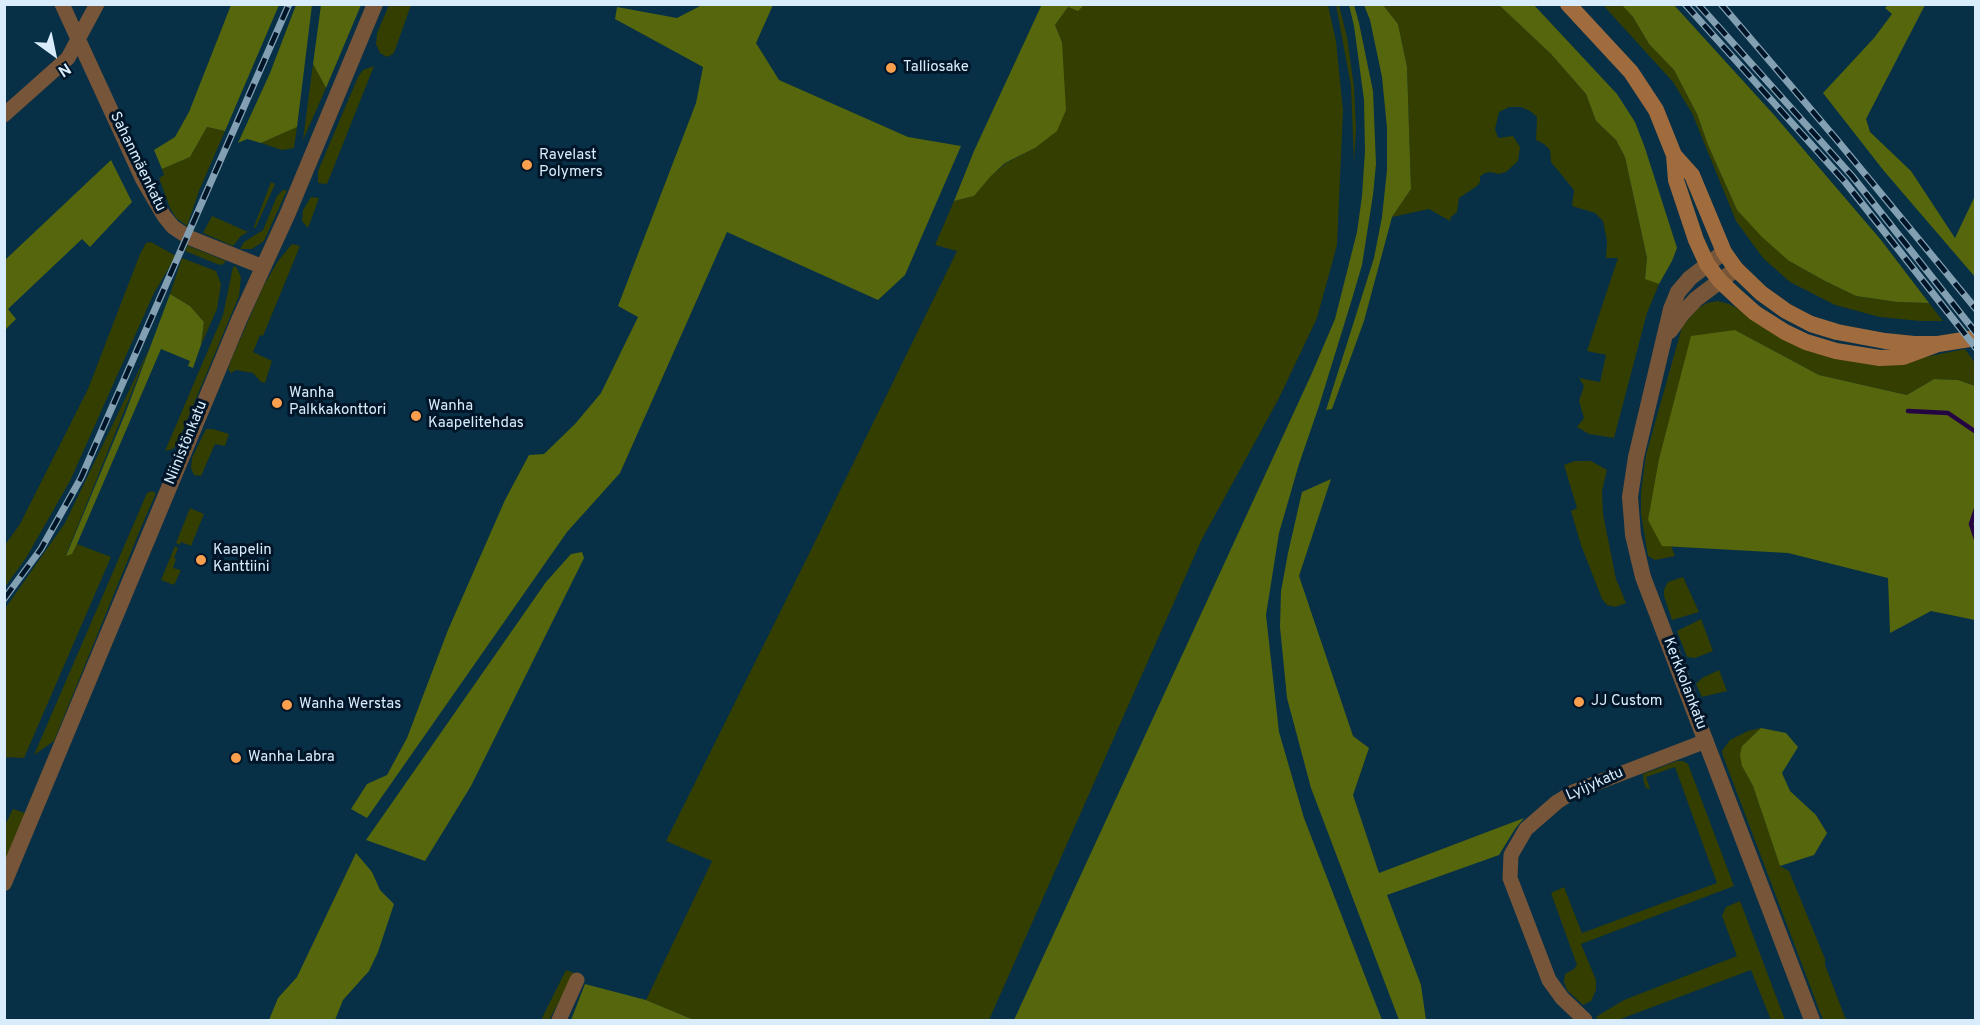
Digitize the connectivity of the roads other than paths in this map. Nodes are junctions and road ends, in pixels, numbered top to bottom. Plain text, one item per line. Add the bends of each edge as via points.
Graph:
1 (62, 4) edge
2 (97, 4) edge
3 (375, 4) edge
4 (1568, 4) edge
5 (78, 40) junction
6 (4, 115) edge
7 (1674, 155) junction
8 (1724, 252) junction
9 (1707, 264) junction
10 (263, 267) junction
11 (1736, 269) junction
12 (1720, 281) junction
13 (1666, 336) junction
14 (1976, 338) edge
15 (1938, 344) junction
16 (1706, 741) junction
17 (4, 883) edge
18 (577, 980) dead end
19 (559, 1020) edge
20 (1585, 1020) edge
21 (1812, 1020) edge

1 - 5 street, Sahanmäenkatu
2 - 5 street
3 - 10 street, Niinistönkatu
4 - 7 main road via 1644,90
5 - 6 street via 68,58
5 - 10 street, Sahanmäenkatu via 143,180 164,216 188,237
7 - 8 main road via 1692,175
7 - 9 main road via 1676,180
8 - 9 street, Kerkkolankatu
8 - 11 main road
9 - 12 main road
9 - 13 street, Kerkkolankatu via 1678,292
10 - 17 street, Niinistönkatu
11 - 12 street, Kerkkolankatu
11 - 15 main road via 1769,299 1811,324 1885,341
12 - 13 street, Kerkkolankatu via 1696,299
12 - 15 main road via 1767,321 1806,342 1836,351 1880,358 1903,357
13 - 16 street, Kerkkolankatu via 1636,456 1630,497 1633,535 1643,577
14 - 15 main road
16 - 20 street, Lyijykatu via 1573,792 1533,823 1511,855 1510,878 1549,980
16 - 21 street, Kerkkolankatu
18 - 19 street

